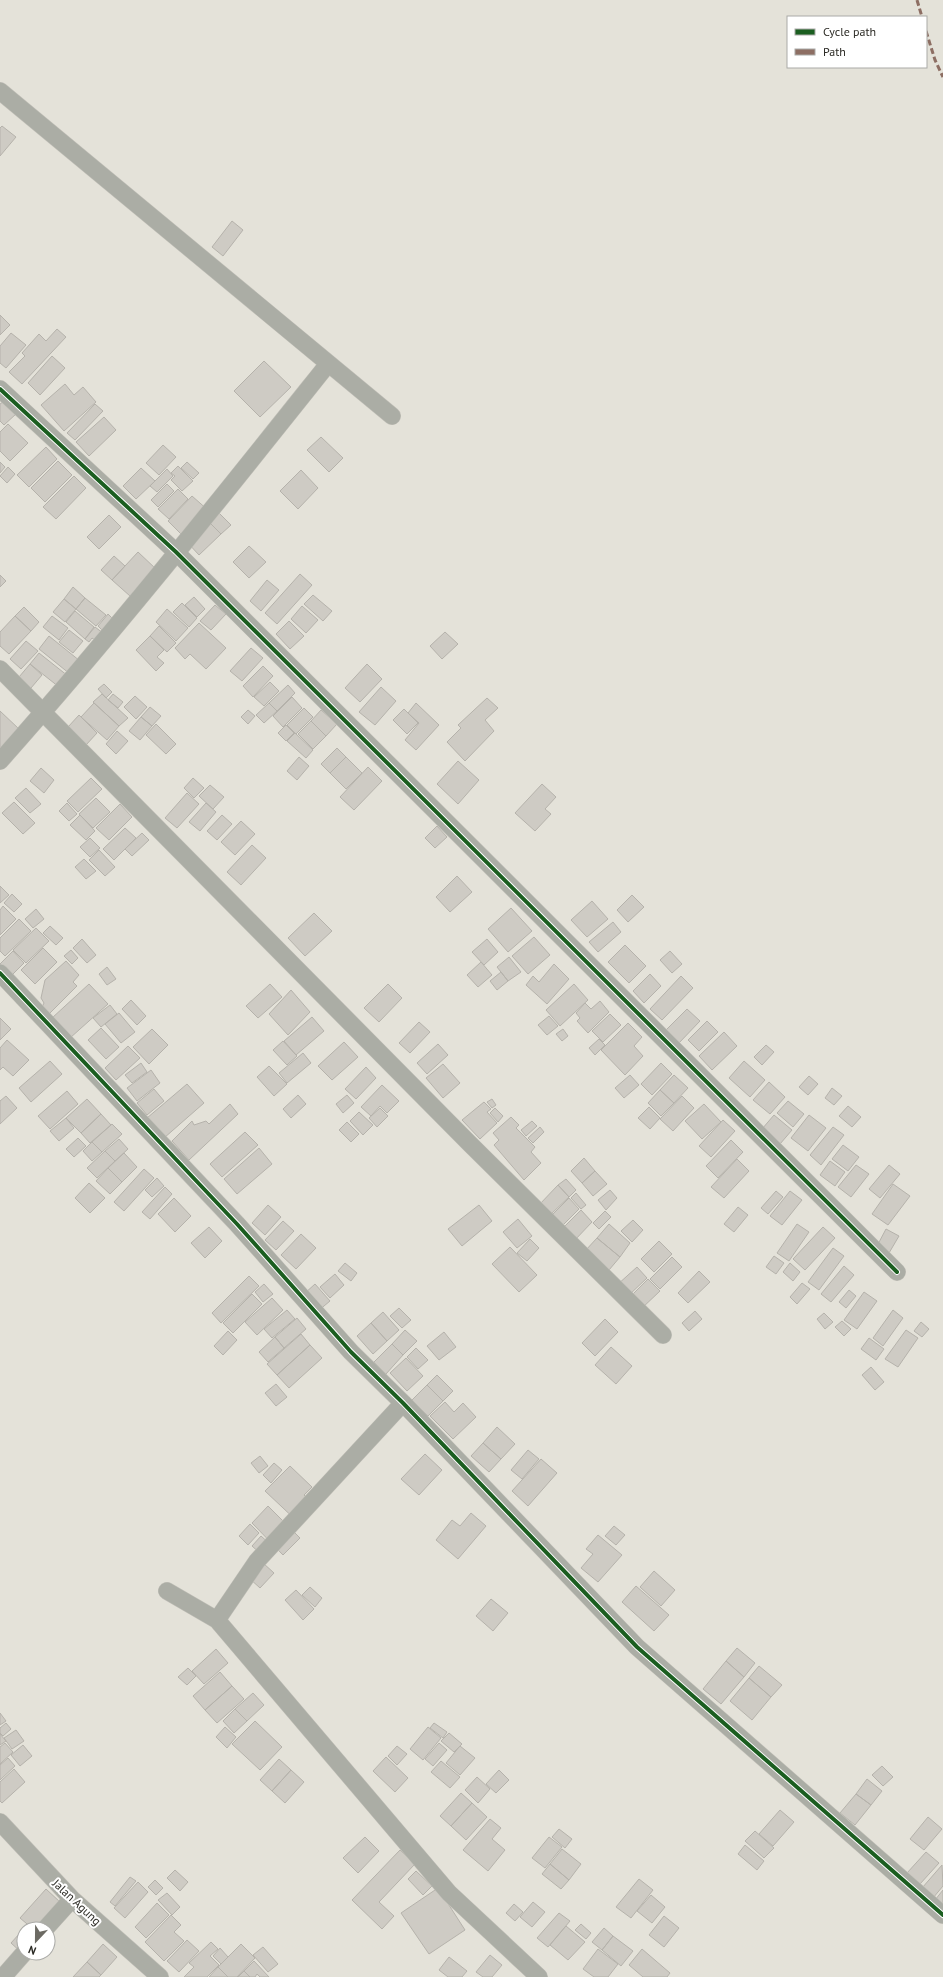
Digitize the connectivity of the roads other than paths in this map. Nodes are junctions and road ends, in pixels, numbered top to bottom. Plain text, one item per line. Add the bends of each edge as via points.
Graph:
1 (0, 91) edge
2 (328, 364) junction
3 (0, 389) edge
4 (392, 416) dead end
5 (176, 552) junction
6 (0, 669) edge
7 (44, 712) junction
8 (0, 761) edge
9 (0, 973) edge
10 (896, 1272) dead end
11 (663, 1335) dead end
12 (404, 1403) junction
13 (167, 1591) dead end
14 (217, 1620) junction
15 (0, 1822) edge
16 (72, 1899) junction
17 (943, 1915) edge
18 (53, 1921) edge
19 (17, 1961) edge
20 (3, 1977) edge
21 (160, 1977) edge
22 (539, 1977) edge

1 - 2 street
2 - 4 street
2 - 5 street
3 - 5 street
5 - 7 street
5 - 10 street
6 - 7 street
7 - 8 street
7 - 11 street via 84,756 157,826 471,1145
9 - 12 street via 237,1224 351,1352
12 - 14 street via 257,1561
12 - 17 street via 637,1647
13 - 14 street
14 - 22 street via 449,1893
15 - 16 street, Jalan Agung
16 - 18 street
16 - 21 street, Jalan Agung
19 - 20 street

